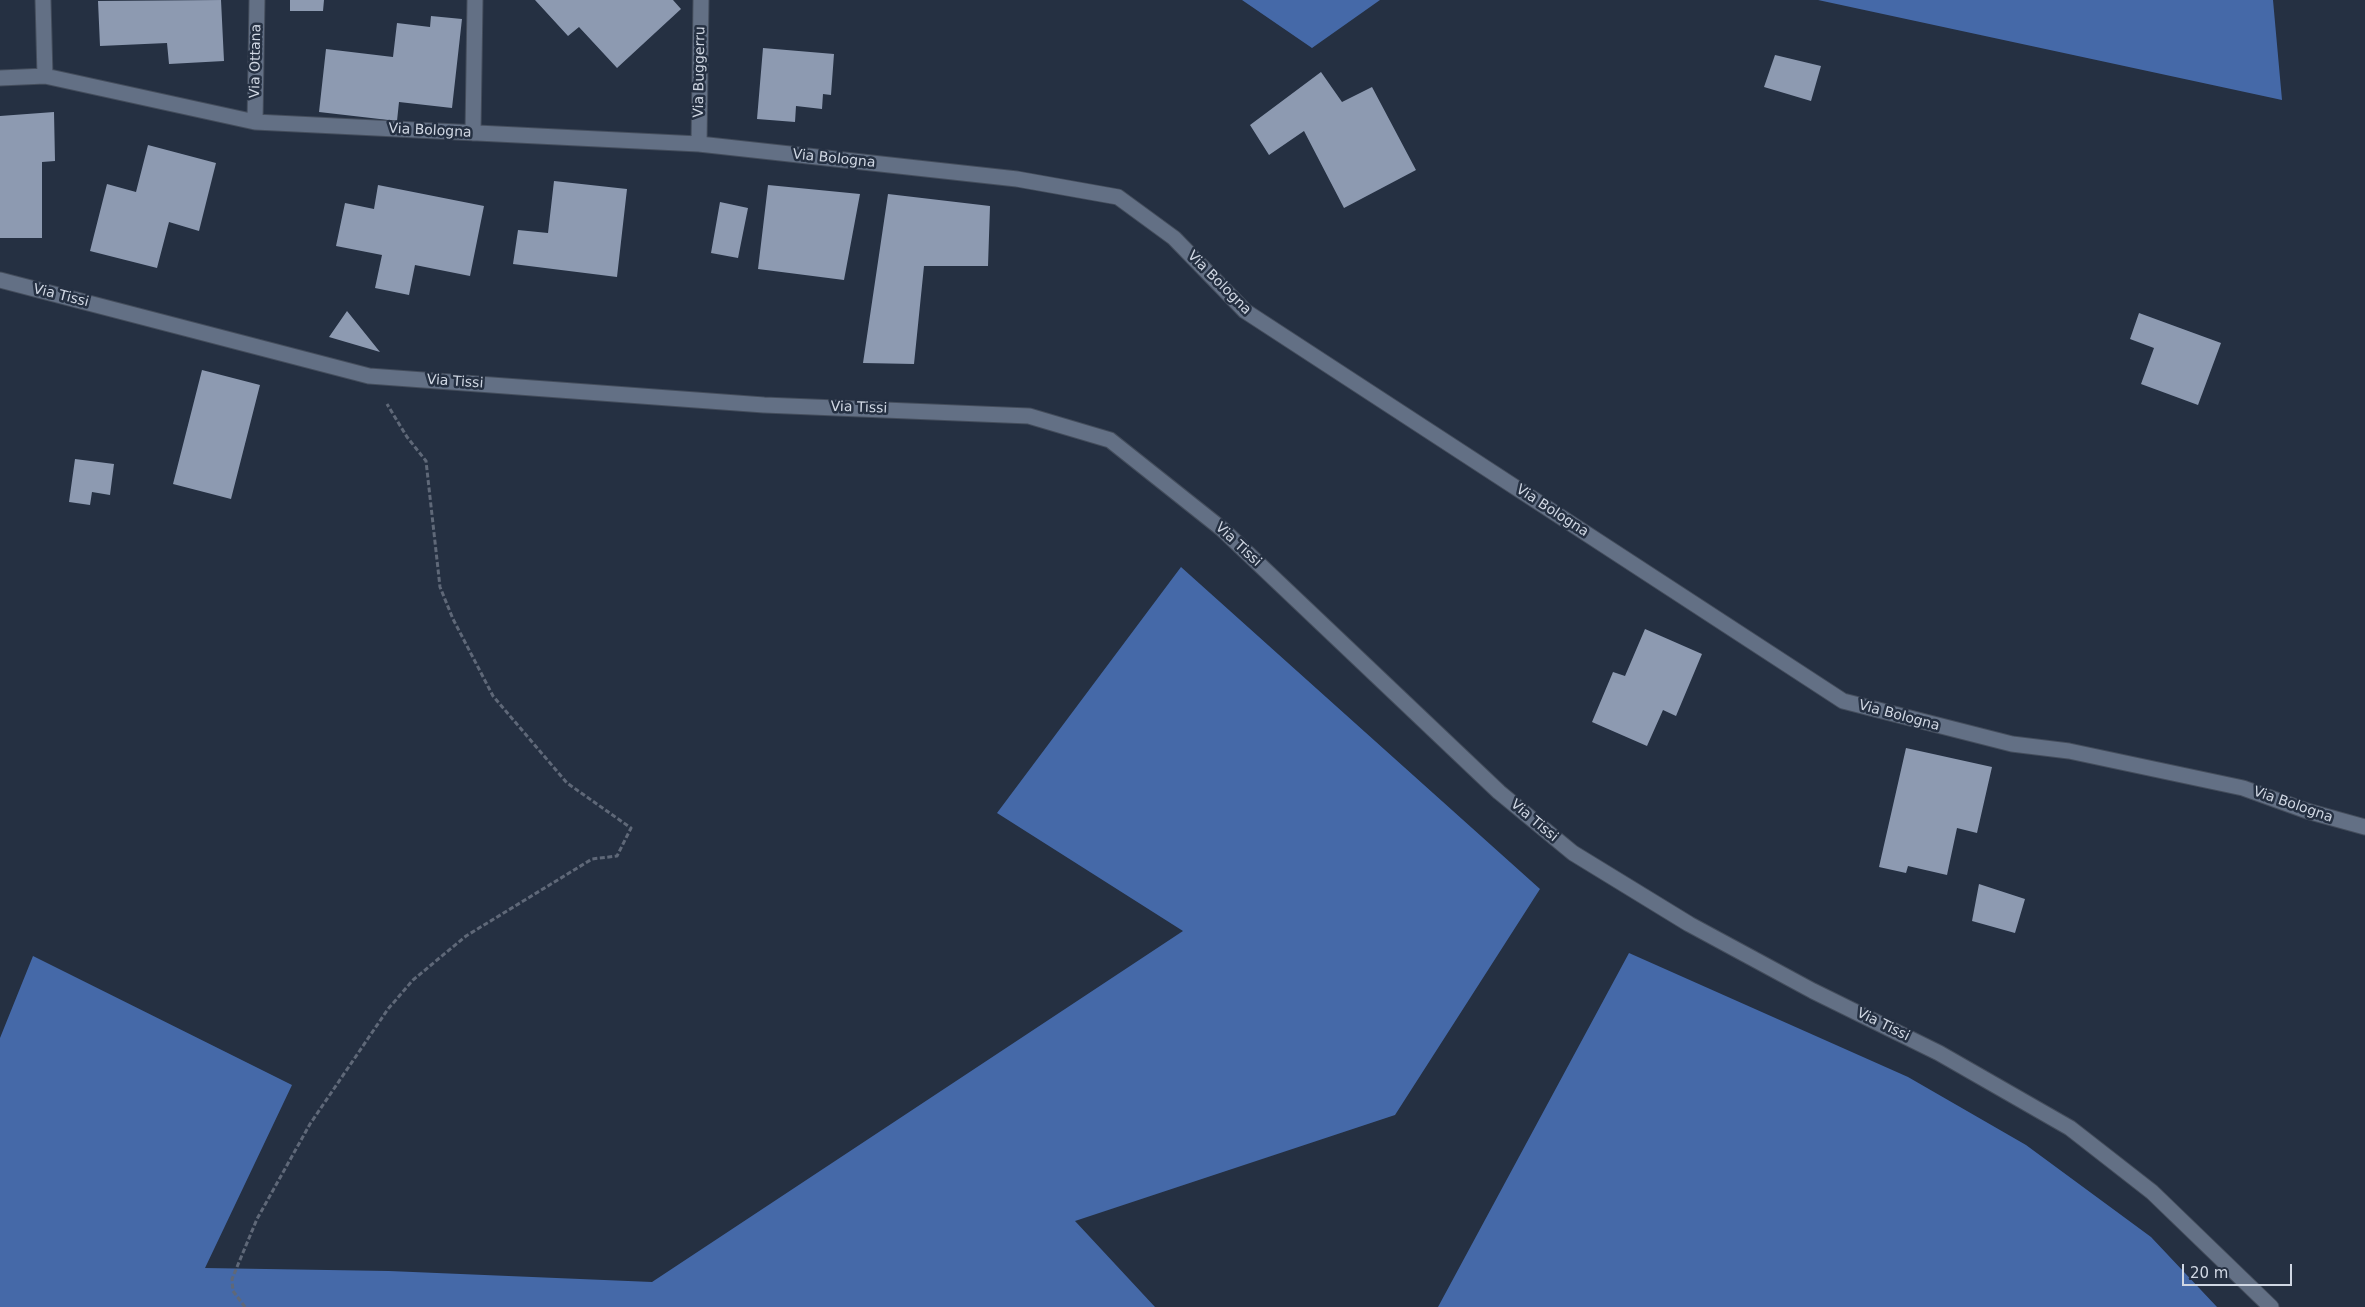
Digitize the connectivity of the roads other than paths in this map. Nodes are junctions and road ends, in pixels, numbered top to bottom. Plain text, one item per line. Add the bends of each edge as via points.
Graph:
1 (43, 0) edge
2 (257, 0) edge
3 (476, 0) edge
4 (701, 0) edge
5 (45, 76) junction
6 (0, 78) edge
7 (255, 122) junction
8 (473, 133) junction
9 (699, 144) junction
10 (0, 280) edge
11 (2365, 828) edge
12 (2271, 1307) edge

1 - 5 street
2 - 7 street, Via Ottana
3 - 8 street
4 - 9 street, Via Buggerru
5 - 6 street, Via Bologna
5 - 7 street, Via Bologna
7 - 8 street, Via Bologna
8 - 9 street, Via Bologna
9 - 11 street, Via Bologna via 1017,179 1118,197 1174,238 1244,311 1844,701 2012,744 2069,751 2244,788
10 - 12 street, Via Tissi via 370,376 764,405 1029,416 1110,440 1222,529 1499,792 1573,853 1689,924 1813,991 1939,1053 2070,1128 2152,1192

